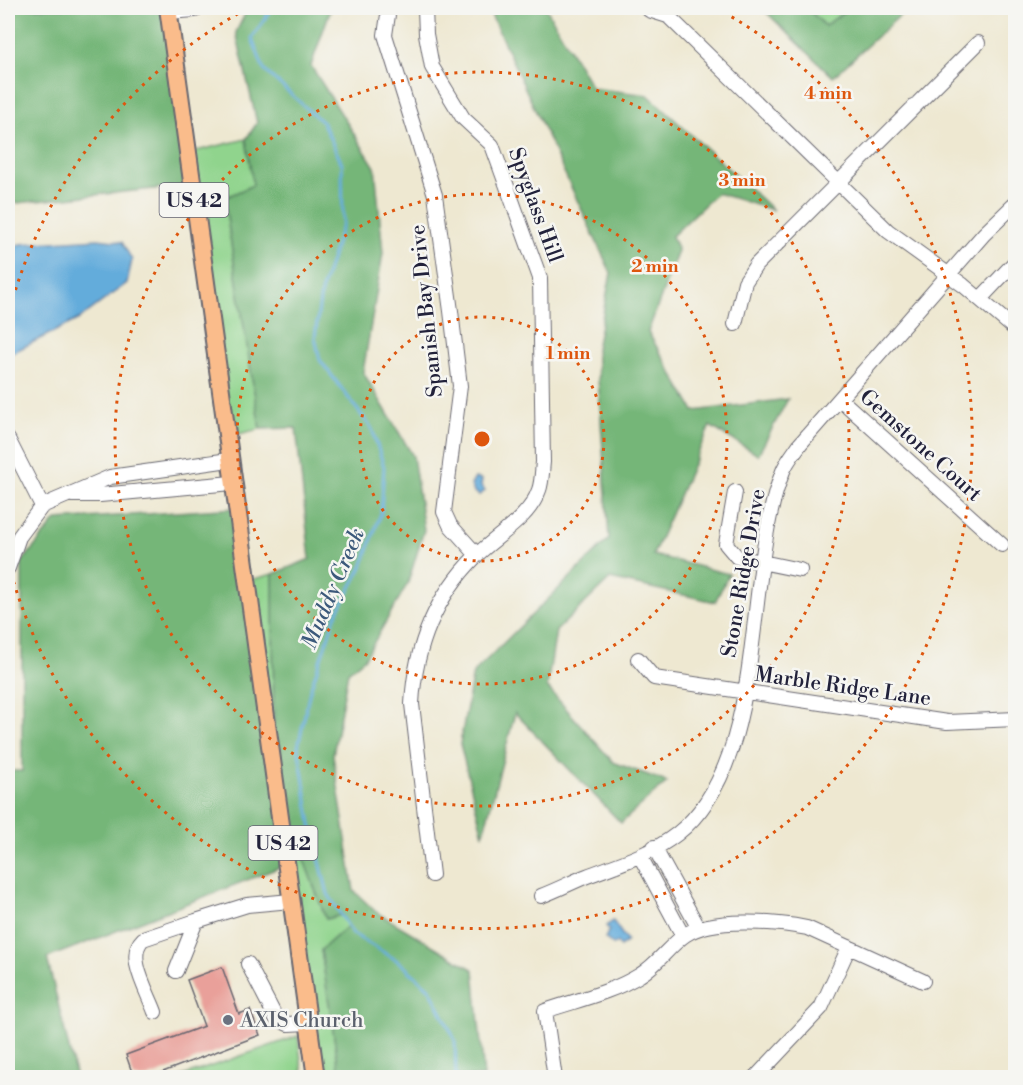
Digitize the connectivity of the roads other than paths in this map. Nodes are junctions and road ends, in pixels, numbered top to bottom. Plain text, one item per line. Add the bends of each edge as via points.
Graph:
1 (196, 8) edge
2 (389, 8) edge
3 (425, 8) edge
4 (168, 10) edge
5 (649, 10) dead end
6 (978, 43) dead end
7 (838, 182) junction
8 (1016, 203) edge
9 (1016, 261) edge
10 (949, 275) junction
11 (980, 299) junction
12 (735, 324) dead end
13 (1016, 330) edge
14 (840, 399) junction
15 (8, 439) edge
16 (229, 460) junction
17 (232, 483) junction
18 (735, 492) dead end
19 (67, 495) junction
20 (42, 507) junction
21 (1002, 545) dead end
22 (477, 555) junction
23 (763, 564) junction
24 (8, 568) edge
25 (800, 570) dead end
26 (638, 658) dead end
27 (744, 692) junction
28 (1016, 719) edge
29 (654, 847) junction
30 (640, 856) junction
31 (432, 875) dead end
32 (542, 896) dead end
33 (291, 901) junction
34 (196, 921) junction
35 (698, 927) junction
36 (683, 936) junction
37 (849, 947) junction
38 (248, 964) dead end
39 (176, 971) dead end
40 (923, 981) dead end
41 (154, 1012) dead end
42 (308, 1023) junction
43 (316, 1077) edge
44 (555, 1077) edge
45 (755, 1077) edge

1 - 4 street
2 - 22 street, Spanish Bay Drive via 385,35 435,195 460,386 444,512 450,525
3 - 22 street, Spyglass Hill via 432,67 463,118 492,145 540,278 543,462 539,490 525,514
4 - 16 main road, US 42
5 - 7 street via 668,16
6 - 7 street
7 - 10 street via 888,231
7 - 12 street via 756,265 746,282
8 - 10 street, Stone Ridge Drive
9 - 11 street
10 - 11 street
10 - 14 street, Stone Ridge Drive
11 - 13 street
14 - 21 street, Gemstone Court
14 - 23 street, Stone Ridge Drive via 784,468 772,504
15 - 20 street
16 - 17 main road, US 42
16 - 19 street via 110,477
17 - 19 street
17 - 33 main road, US 42
18 - 23 street via 726,544 737,557
19 - 20 street
20 - 24 street via 19,537
22 - 31 street via 437,605 424,634 414,681 412,704
23 - 25 street
23 - 27 street, Stone Ridge Drive
26 - 27 street, Marble Ridge Lane via 654,678
27 - 28 street, Marble Ridge Lane via 947,722
27 - 29 street, Stone Ridge Drive via 727,765 705,805 677,834
29 - 30 street, Stone Ridge Drive
29 - 35 street
30 - 32 street, Stone Ridge Drive
30 - 36 street
33 - 34 street via 247,905
33 - 42 main road, US 42
34 - 39 street
34 - 41 street via 137,944 137,965
35 - 36 street
35 - 37 street via 790,924
36 - 44 street via 642,974 611,990 545,1011
37 - 40 street
37 - 45 street via 820,1008
38 - 42 street via 276,1018 288,1024
42 - 43 main road, US 42

